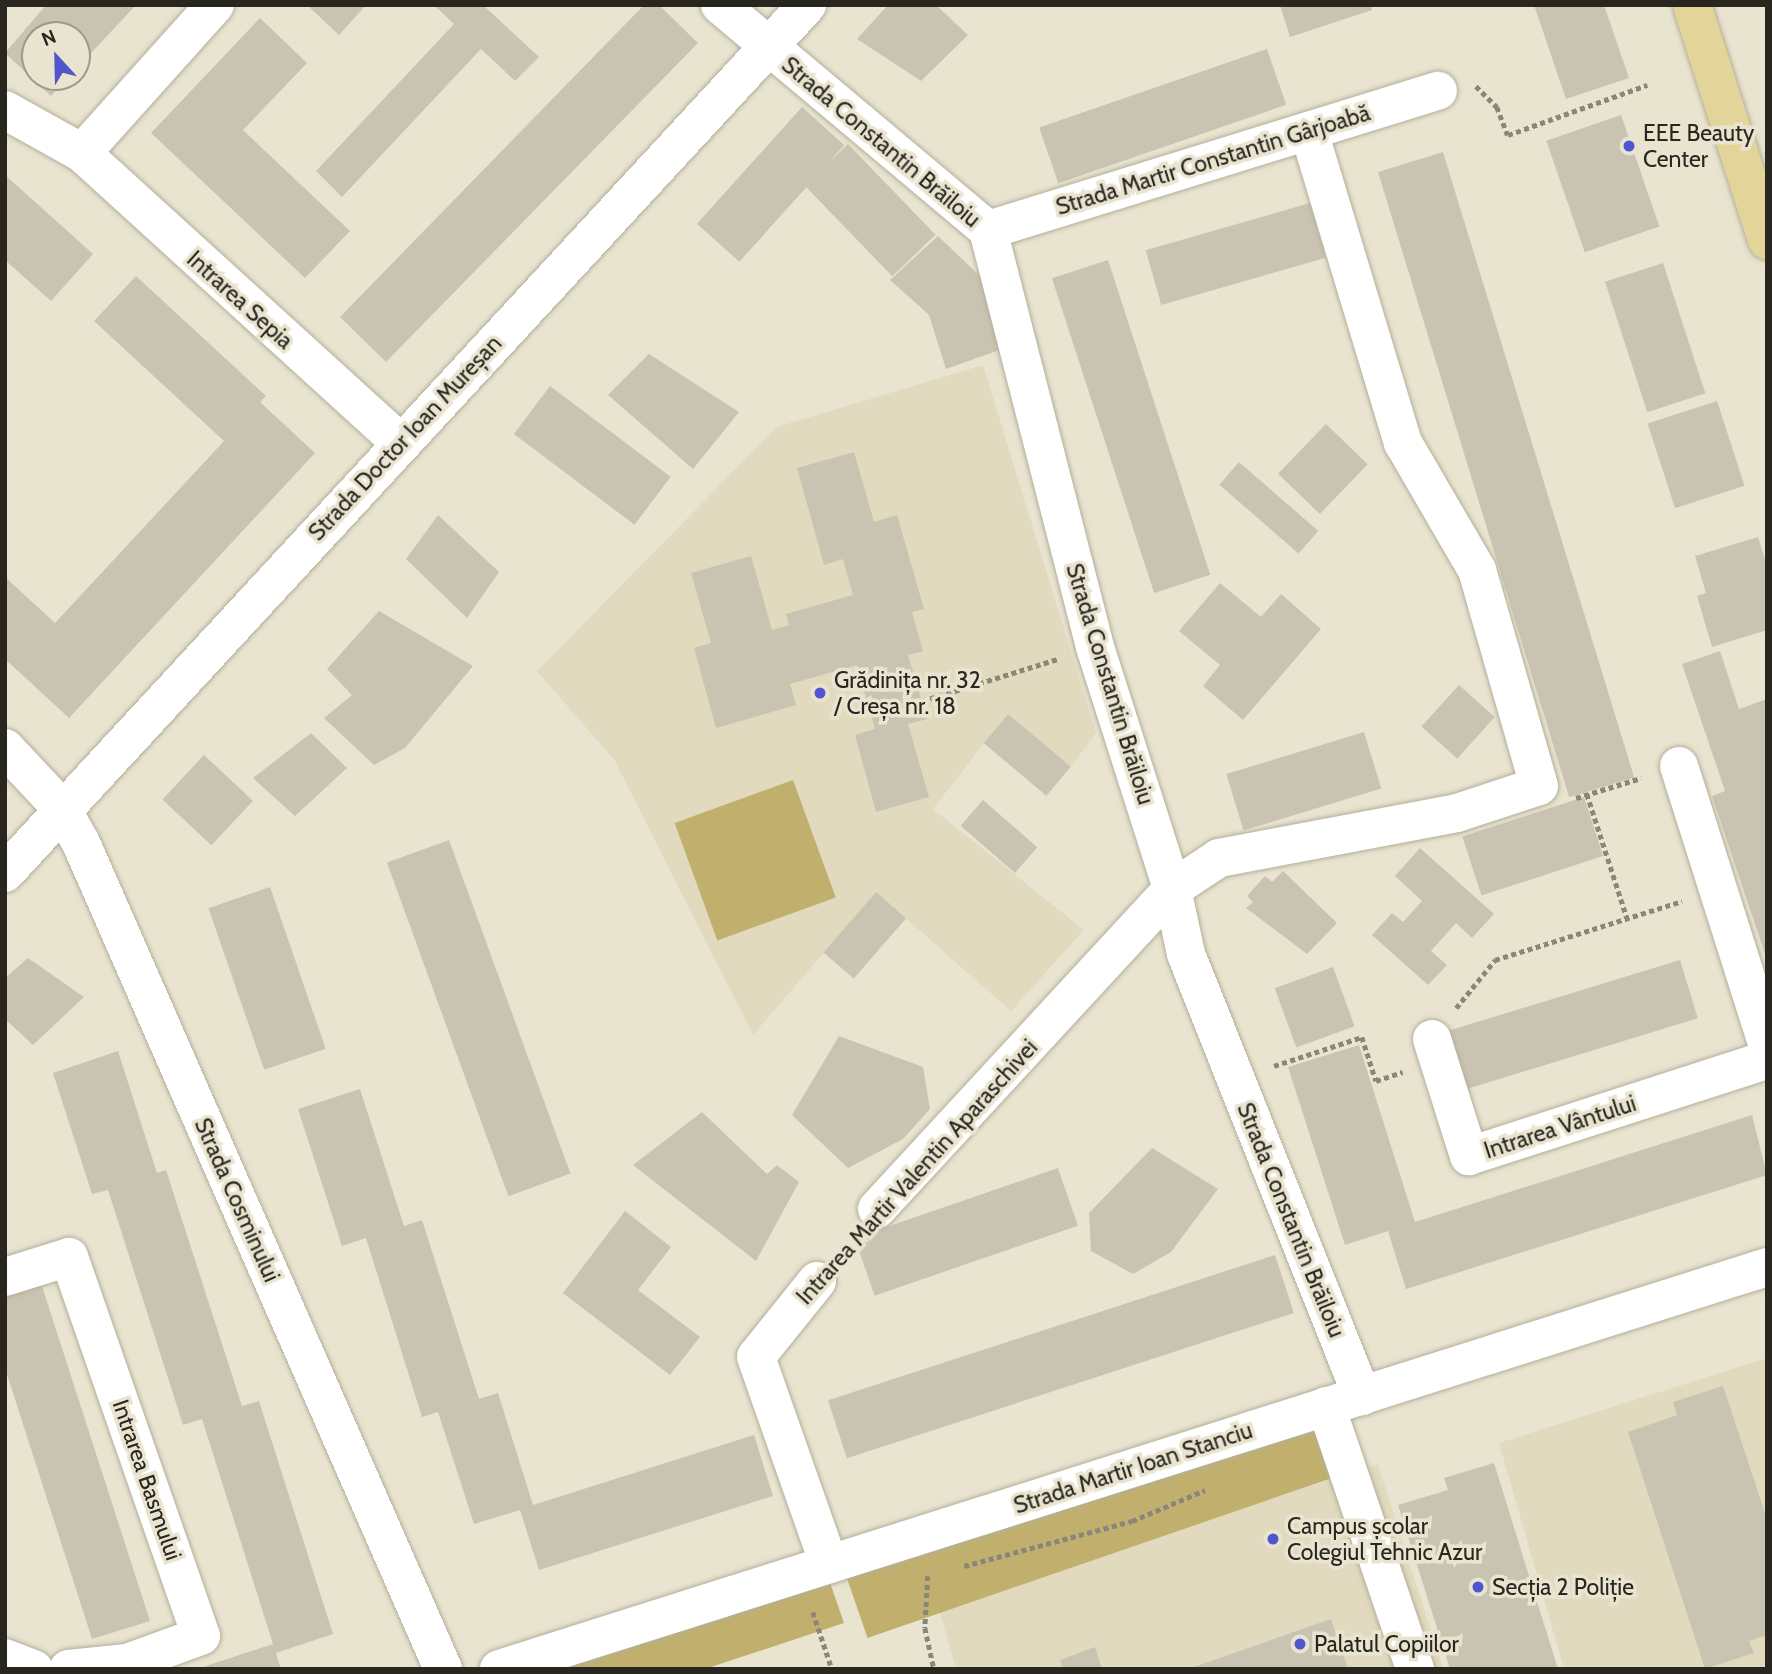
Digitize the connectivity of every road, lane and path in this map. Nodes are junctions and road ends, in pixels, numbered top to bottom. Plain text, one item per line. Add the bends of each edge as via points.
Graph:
1 (215, 5) edge
2 (720, 5) edge
3 (807, 5) edge
4 (1692, 5) edge
5 (767, 48) junction
6 (1647, 85) dead end
7 (1438, 91) joint
8 (5, 110) edge
9 (1309, 131) junction
10 (82, 153) junction
11 (988, 230) junction
12 (1767, 240) edge
13 (401, 443) junction
14 (1095, 647) junction
15 (922, 701) dead end
16 (5, 747) edge
17 (1679, 766) joint
18 (1539, 786) junction
19 (1587, 794) junction
20 (62, 809) junction
21 (5, 873) edge
22 (1172, 889) junction
23 (1717, 889) junction
24 (1627, 918) junction
25 (1767, 1043) edge
26 (1435, 1050) junction
27 (1767, 1060) edge
28 (1234, 1080) junction
29 (877, 1209) dead end
30 (1767, 1267) edge
31 (5, 1277) edge
32 (817, 1281) dead end
33 (1344, 1401) junction
34 (829, 1564) junction
35 (810, 1602) dead end
36 (5, 1658) edge
37 (34, 1669) edge
38 (68, 1669) edge
39 (443, 1669) edge
40 (499, 1669) edge
41 (832, 1669) edge
42 (1415, 1669) edge

1 - 10 street
2 - 5 street
3 - 5 street, Strada Doctor Ioan Mureșan
4 - 12 main road
5 - 11 street, Strada Constantin Brăiloiu
5 - 13 street, Strada Doctor Ioan Mureșan
6 - 7 path via 1508,135 1483,87 1461,83
7 - 9 street, Strada Martir Constantin Gârjoabă
8 - 10 street, Intrarea Sepia
9 - 11 street, Strada Martir Constantin Gârjoabă
9 - 18 street via 1403,443 1477,570
10 - 13 street, Intrarea Sepia
11 - 14 street, Strada Constantin Brăiloiu
13 - 20 street, Strada Doctor Ioan Mureșan
14 - 15 path
14 - 22 street, Strada Constantin Brăiloiu
16 - 20 street, Strada Cosminului
17 - 19 path
17 - 23 street
18 - 19 path via 1567,800
18 - 22 street, Intrarea Martir Valentin Aparaschivei via 1457,813 1265,844 1219,858
19 - 24 path
20 - 21 street, Strada Doctor Ioan Mureșan
20 - 39 street, Strada Cosminului
22 - 28 street, Strada Constantin Brăiloiu via 1186,954
22 - 29 street, Intrarea Martir Valentin Aparaschivei
23 - 24 path
23 - 25 street
24 - 26 path via 1495,960
26 - 27 street, Intrarea Vântului via 1469,1156
26 - 28 path via 1376,1081 1362,1037
28 - 33 street, Strada Constantin Brăiloiu
30 - 33 street, Strada Martir Ioan Stanciu
31 - 38 street, Intrarea Basmului via 69,1257 201,1636 127,1663
32 - 34 street, Intrarea Martir Valentin Aparaschivei via 756,1357
33 - 34 street, Strada Martir Ioan Stanciu
33 - 42 street, Strada Constantin Brăiloiu
34 - 40 street, Strada Martir Ioan Stanciu
35 - 41 path
36 - 37 street

